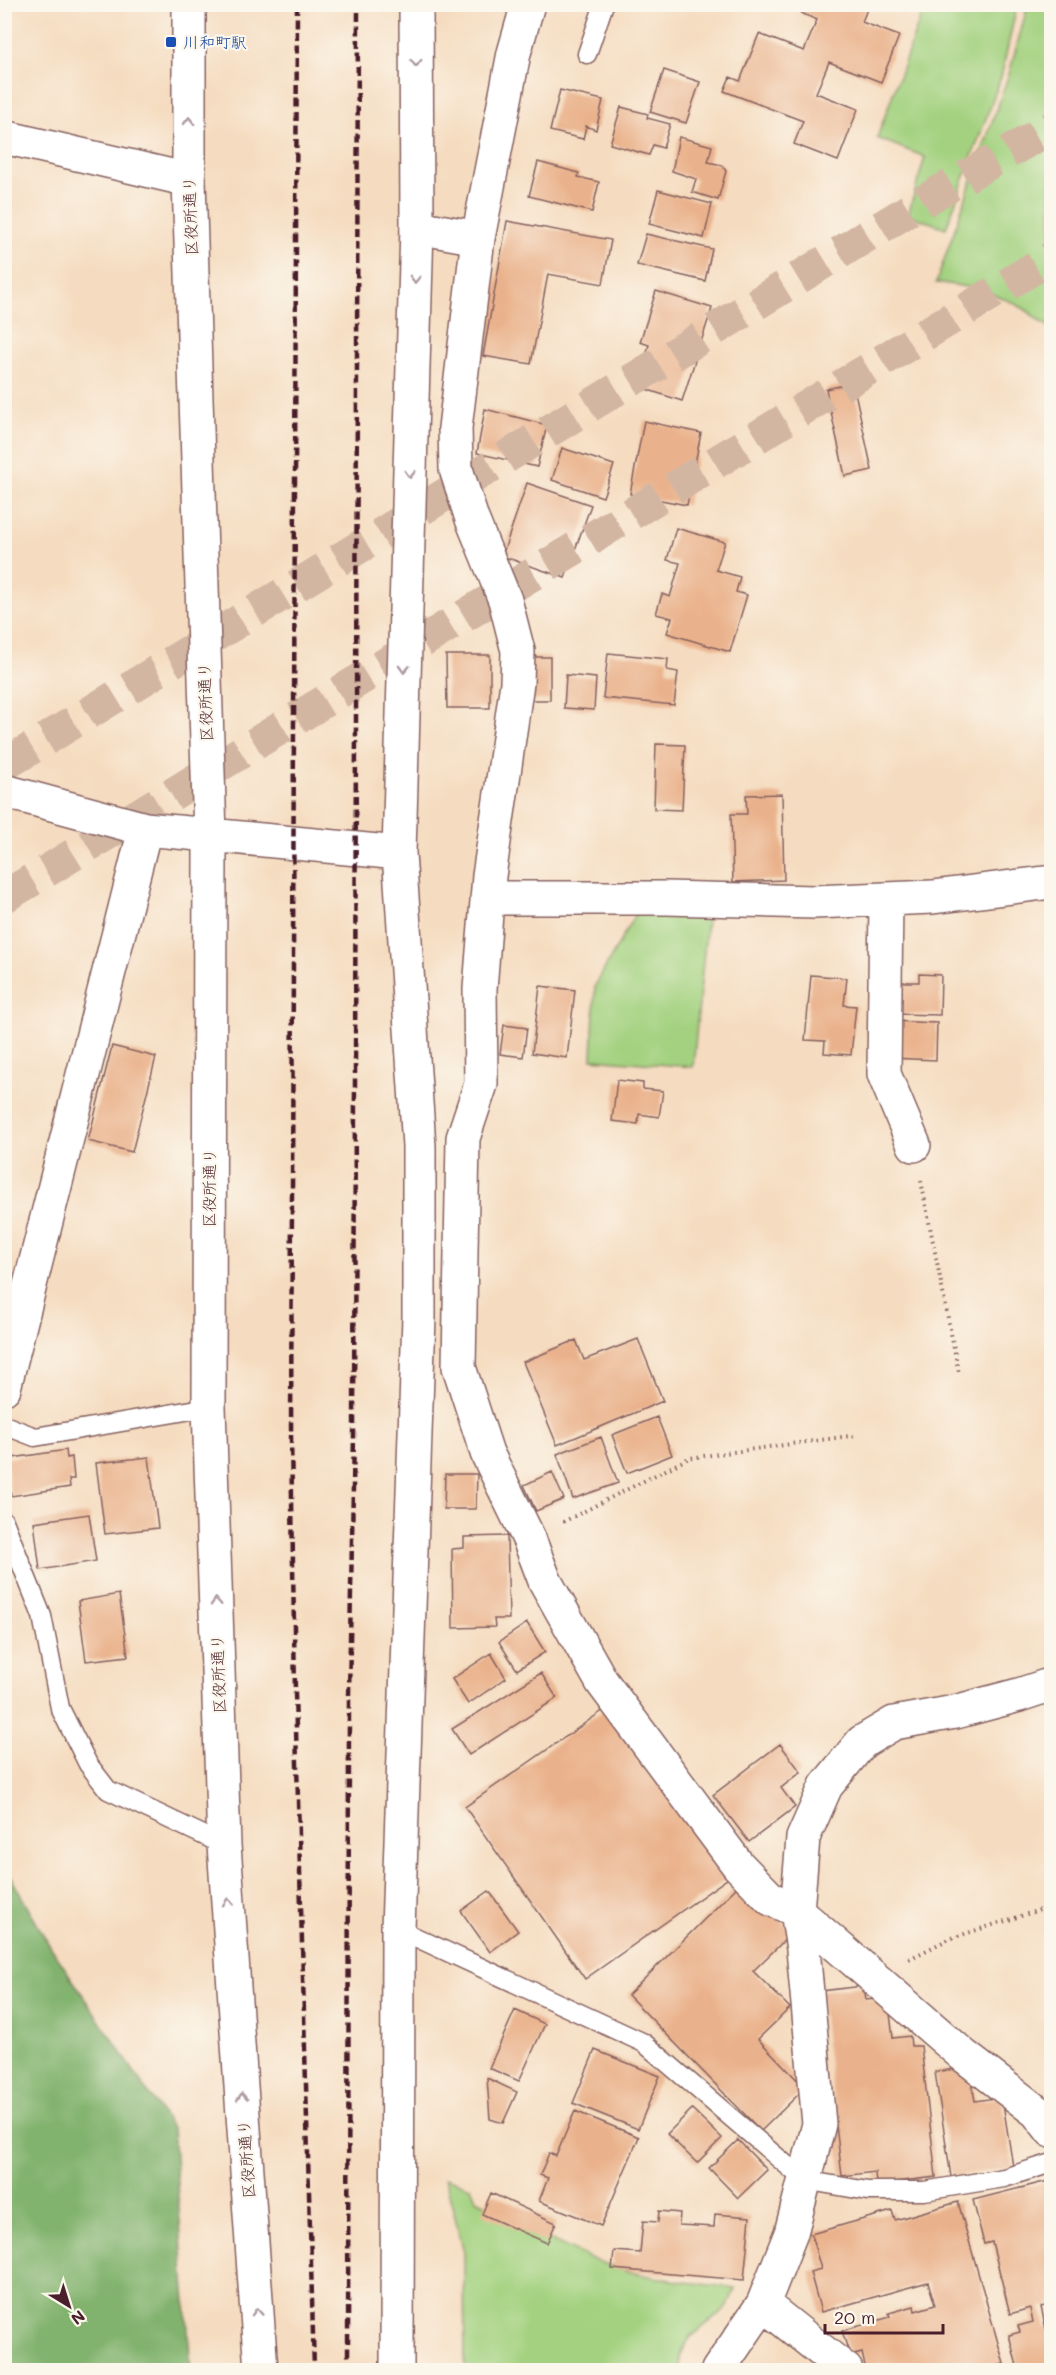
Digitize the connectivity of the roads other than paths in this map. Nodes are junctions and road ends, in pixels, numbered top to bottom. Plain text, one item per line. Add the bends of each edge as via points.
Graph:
1 (189, 4) edge
2 (416, 4) edge
3 (528, 4) edge
4 (604, 4) edge
5 (587, 54) dead end
6 (4, 137) edge
7 (189, 180) junction
8 (417, 227) junction
9 (478, 238) junction
10 (4, 791) edge
11 (145, 829) junction
12 (210, 835) junction
13 (399, 854) junction
14 (1052, 882) edge
15 (487, 898) junction
16 (886, 899) junction
17 (463, 1138) junction
18 (914, 1145) road end
19 (419, 1146) junction
20 (4, 1388) edge
21 (209, 1407) junction
22 (4, 1425) edge
23 (4, 1521) edge
24 (1052, 1684) edge
25 (224, 1845) junction
26 (797, 1911) junction
27 (398, 1929) junction
28 (1052, 2131) edge
29 (1052, 2163) edge
30 (804, 2180) junction
31 (763, 2304) junction
32 (261, 2370) edge
33 (397, 2370) edge
34 (718, 2370) edge
35 (846, 2370) edge

7 -> 1 street, 区役所通り
2 -> 8 street
3 - 9 street via 514,53
4 - 5 lane
6 - 7 street
7 - 12 street, 区役所通り
8 - 9 street
8 -> 13 street
9 - 15 street via 455,428 456,469 505,600 518,651
10 - 11 street
11 - 12 street
11 - 20 street
12 - 13 street
12 - 21 street, 区役所通り
13 - 19 street
14 - 16 street
15 - 16 street via 814,902
15 - 17 street via 480,989 481,1084
16 - 18 street via 884,1074
17 - 19 street
17 - 26 street via 459,1367 487,1453 545,1581 602,1682 738,1865 771,1899
19 - 27 street via 419,1329
21 - 22 lane via 35,1437
25 -> 21 street, 区役所通り
23 - 25 lane via 42,1616 60,1708 88,1764 108,1790
24 - 26 street via 955,1712 894,1723 862,1742 826,1786 803,1838
32 -> 25 street, 区役所通り
26 - 28 street via 963,2055 1037,2112
26 - 30 street via 819,2124
27 - 30 lane via 644,2043
27 - 33 street
29 - 30 lane via 1004,2178 924,2191 868,2191
30 - 31 street via 791,2233
31 - 34 street
31 - 35 street

